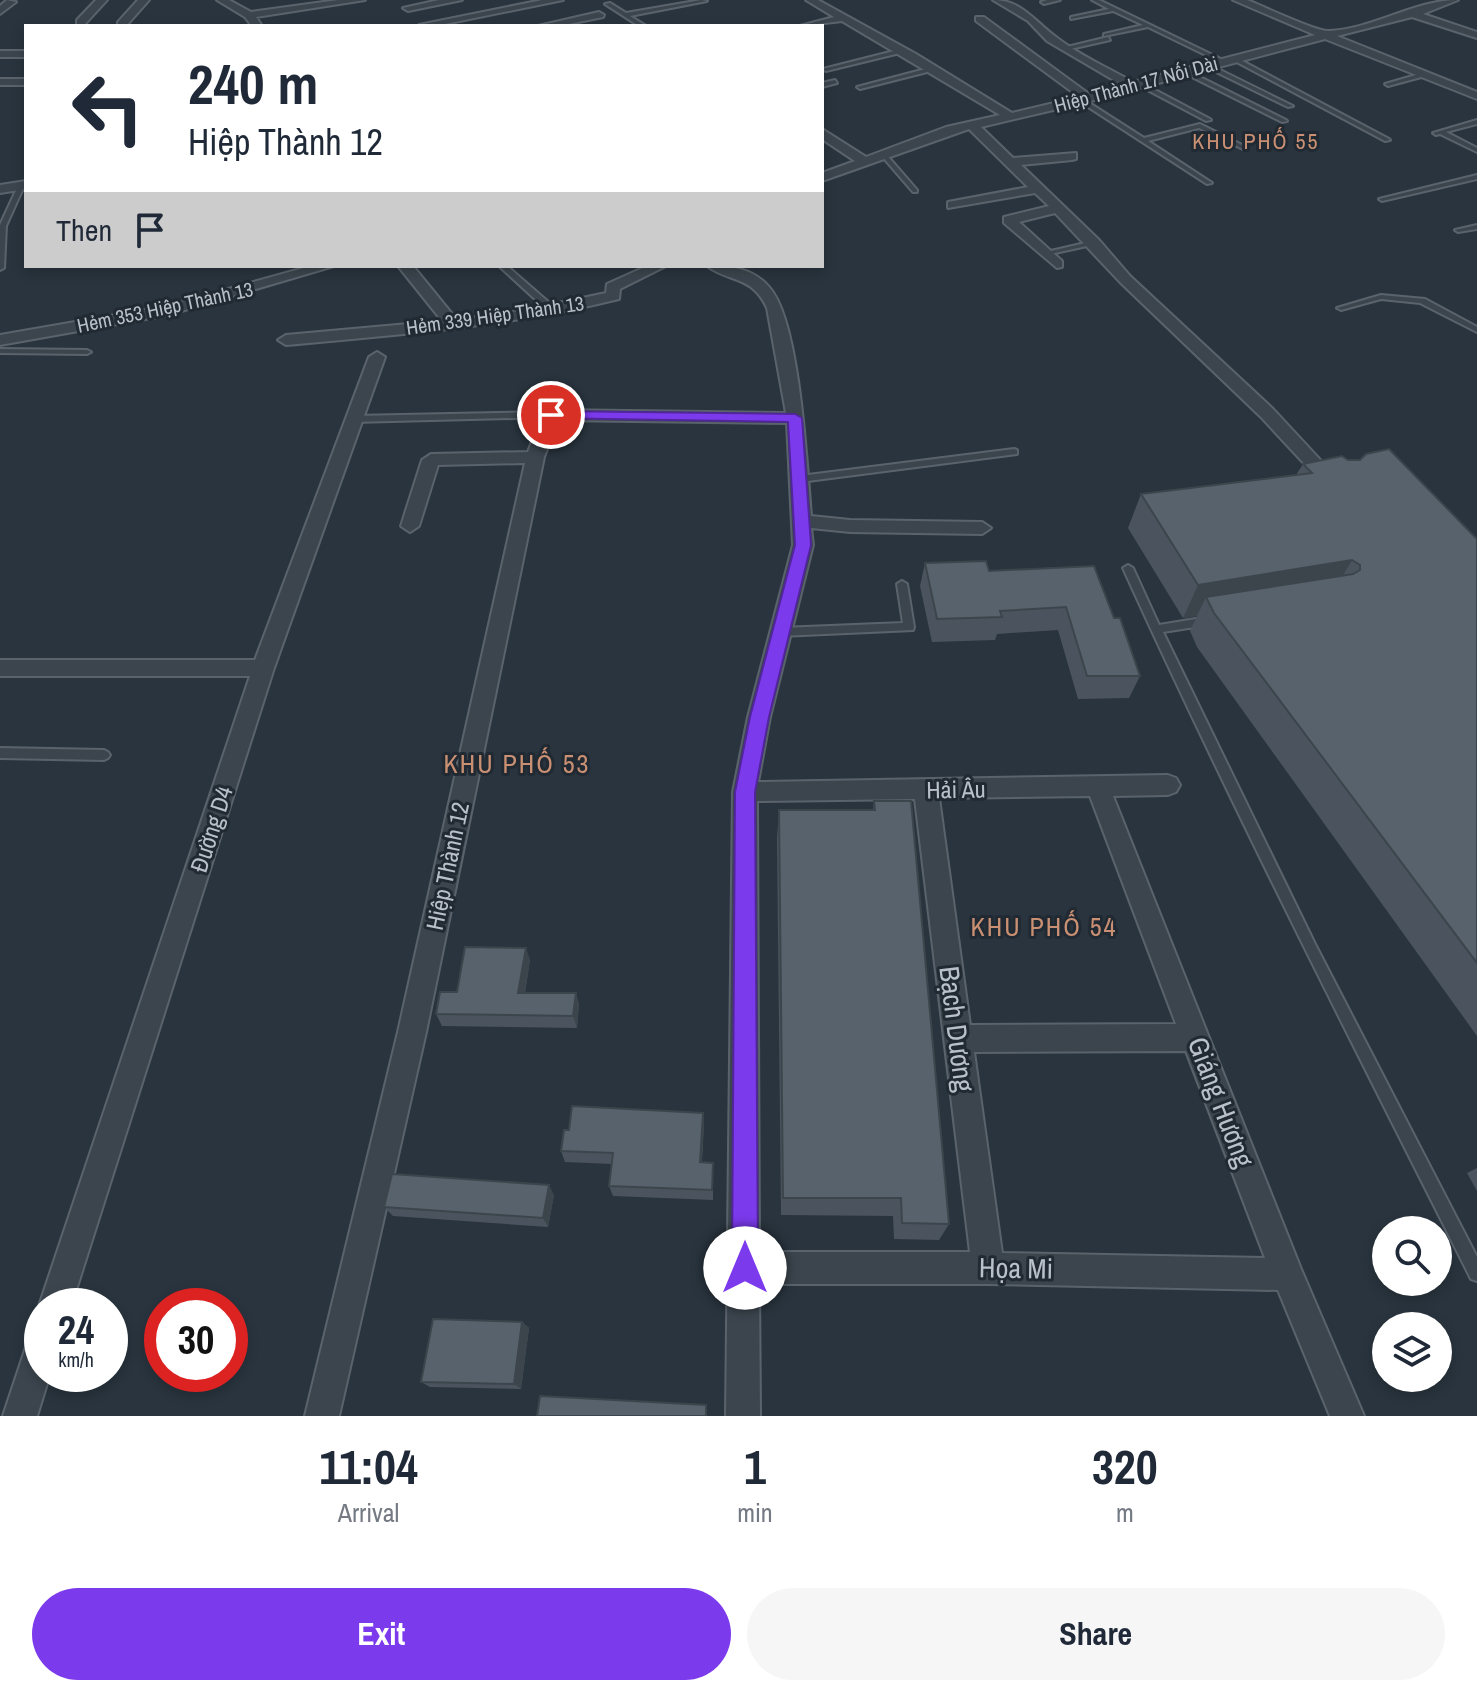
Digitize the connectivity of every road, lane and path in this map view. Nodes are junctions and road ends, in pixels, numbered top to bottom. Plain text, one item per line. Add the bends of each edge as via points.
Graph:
1 (102, 0) edge
2 (144, 0) edge
3 (222, 0) edge
4 (360, 0) edge
5 (457, 0) edge
6 (558, 0) edge
7 (703, 0) edge
8 (811, 0) edge
9 (998, 0) edge
10 (1057, 0) edge
11 (1095, 0) edge
12 (1242, 0) edge
13 (1453, 0) edge
14 (11, 2) edge
15 (1044, 2) dead end
16 (608, 4) dead end
17 (1114, 9) junction
18 (0, 11) edge
19 (1413, 14) junction
20 (249, 15) junction
21 (599, 15) dead end
22 (626, 15) junction
23 (843, 18) junction
24 (1073, 18) dead end
25 (980, 19) dead end
26 (81, 22) dead end
27 (122, 24) edge
28 (256, 24) edge
29 (423, 24) edge
30 (429, 24) edge
31 (553, 24) edge
32 (640, 24) edge
33 (814, 24) edge
34 (1148, 25) junction
35 (1323, 35) junction
36 (1477, 35) edge
37 (1066, 48) junction
38 (902, 51) junction
39 (0, 54) edge
40 (24, 54) edge
41 (1228, 60) junction
42 (1206, 65) junction
43 (826, 69) dead end
44 (933, 69) junction
45 (1184, 71) junction
46 (1423, 75) junction
47 (5, 82) edge
48 (835, 82) dead end
49 (1388, 84) dead end
50 (824, 85) edge
51 (1136, 85) junction
52 (860, 87) dead end
53 (0, 92) edge
54 (1477, 96) edge
55 (1084, 99) junction
56 (1290, 106) dead end
57 (1009, 116) junction
58 (1208, 120) dead end
59 (1284, 121) dead end
60 (1477, 122) edge
61 (972, 125) junction
62 (824, 134) edge
63 (1144, 140) junction
64 (1387, 140) dead end
65 (1245, 148) dead end
66 (1477, 150) edge
67 (883, 154) junction
68 (1072, 156) dead end
69 (864, 161) junction
70 (824, 162) edge
71 (1010, 162) junction
72 (839, 170) junction
73 (824, 176) edge
74 (1477, 177) edge
75 (1209, 183) dead end
76 (24, 186) edge
77 (0, 189) edge
78 (1038, 189) junction
79 (915, 191) dead end
80 (1382, 199) dead end
81 (953, 205) dead end
82 (1059, 208) junction
83 (1477, 227) edge
84 (1458, 230) dead end
85 (1094, 243) junction
86 (1046, 253) junction
87 (1057, 264) dead end
88 (0, 268) edge
89 (320, 268) edge
90 (407, 268) edge
91 (505, 268) edge
92 (655, 268) edge
93 (720, 268) edge
94 (1341, 308) dead end
95 (551, 309) junction
96 (453, 325) junction
97 (1477, 330) edge
98 (0, 340) edge
99 (286, 340) dead end
100 (0, 351) edge
101 (87, 352) dead end
102 (377, 357) dead end
103 (551, 415) junction
104 (795, 418) junction
105 (353, 419) junction
106 (1014, 452) dead end
107 (535, 457) junction
108 (800, 479) junction
109 (1335, 487) edge
110 (802, 521) junction
111 (410, 526) dead end
112 (982, 528) dead end
113 (1128, 568) dead end
114 (902, 584) dead end
115 (1215, 620) edge
116 (1156, 629) junction
117 (781, 632) junction
118 (0, 668) edge
119 (263, 668) junction
120 (0, 753) edge
121 (104, 755) dead end
122 (1168, 785) dead end
123 (1098, 787) junction
124 (926, 790) junction
125 (745, 792) junction
126 (1195, 1037) junction
127 (958, 1039) junction
128 (745, 1268) junction
129 (988, 1268) junction
130 (1477, 1273) edge
131 (1287, 1274) junction
132 (61, 1288) edge
133 (28, 1392) edge
134 (20, 1416) edge
135 (322, 1416) edge
136 (743, 1416) edge
137 (1347, 1416) edge

1 - 26 street
2 - 27 street
3 - 20 street
4 - 20 street
5 - 29 street via 408,8
6 - 30 street
7 - 22 lane
8 - 23 street
9 - 37 street via 1032,19
10 - 15 lane
11 - 17 lane
12 - 35 street
13 - 19 street, Hiệp Thành 17 Nối Dài
14 - 18 street
16 - 22 lane
17 - 24 lane
17 - 34 lane
19 - 35 street, Hiệp Thành 17 Nối Dài
19 - 36 street
20 - 28 street
21 - 31 street
22 - 32 lane
23 - 33 street
23 - 38 street
25 - 55 street
34 - 37 lane
34 - 41 lane
35 - 41 street, Hiệp Thành 17 Nối Dài
35 - 46 street
37 - 51 street
38 - 43 lane
38 - 44 street
39 - 40 street
41 - 42 street, Hiệp Thành 17 Nối Dài
41 - 64 lane
42 - 45 street, Hiệp Thành 17 Nối Dài
42 - 56 lane
44 - 52 lane
44 - 57 street
45 - 51 street, Hiệp Thành 17 Nối Dài
45 - 59 lane
46 - 49 lane
46 - 54 street
47 - 53 street
48 - 50 lane
51 - 55 street, Hiệp Thành 17 Nối Dài
51 - 58 lane
55 - 57 street, Hiệp Thành 17 Nối Dài
55 - 63 lane
57 - 61 street, Hiệp Thành 17 Nối Dài
60 - 66 lane via 1439,133
61 - 67 street, Hiệp Thành 17 Nối Dài
61 - 71 street
62 - 69 street
63 - 65 lane via 1204,127
63 - 75 lane
67 - 69 street, Hiệp Thành 17 Nối Dài
67 - 79 lane
68 - 71 street
69 - 72 street, Hiệp Thành 17 Nối Dài
70 - 72 street
71 - 78 street
72 - 73 street, Hiệp Thành 17 Nối Dài
74 - 80 lane
76 - 77 street
76 - 88 lane via 3,226
78 - 81 street
78 - 82 street
82 - 85 street
82 - 86 street via 1009,220
83 - 84 lane
85 - 86 lane
85 - 109 street
86 - 87 street
89 - 98 street, Hẻm 353 Hiệp Thành 13 via 168,310
90 - 96 street
91 - 95 lane
92 - 95 street, Hẻm 339 Hiệp Thành 13 via 612,287 614,296
93 - 104 street via 752,279 769,294
94 - 97 lane via 1381,297 1422,301
95 - 96 street, Hẻm 339 Hiệp Thành 13
96 - 99 street, Hẻm 339 Hiệp Thành 13
100 - 101 lane
102 - 105 street, Đường D4
103 - 104 street
103 - 105 lane
103 - 107 street, Hiệp Thành 12
104 - 108 street
105 - 119 street, Đường D4
106 - 108 lane
107 - 111 street via 431,460
107 - 135 street, Hiệp Thành 12 via 412,1032
108 - 110 street
110 - 112 street
110 - 117 street via 803,545
113 - 116 lane
114 - 117 lane via 909,627
115 - 116 lane
116 - 130 lane via 1310,948
117 - 125 street
118 - 119 street
119 - 132 street, Đường D4
120 - 121 lane
122 - 123 street, Hải Âu
123 - 124 street, Hải Âu
123 - 126 street, Giáng Hương
124 - 125 street, Hải Âu
124 - 127 street, Bạch Dương
125 - 128 street
126 - 127 street
126 - 131 street, Giáng Hương
127 - 129 street, Bạch Dương
128 - 129 street, Họa Mi
128 - 136 street
129 - 131 street, Họa Mi
131 - 137 street, Giáng Hương
133 - 134 street

